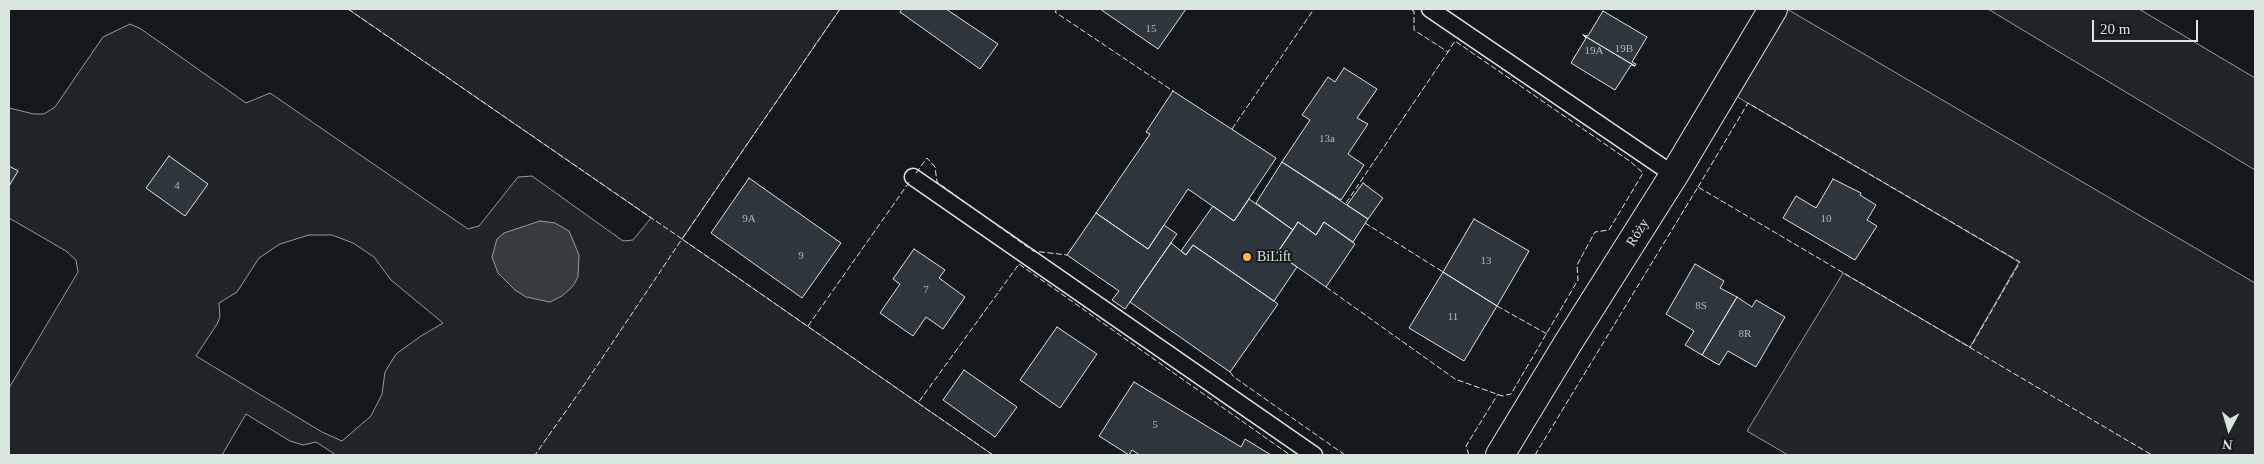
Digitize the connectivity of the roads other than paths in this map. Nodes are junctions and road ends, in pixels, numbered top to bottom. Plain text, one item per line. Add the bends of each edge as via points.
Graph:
1 (1430, 9) edge
2 (1773, 9) edge
3 (1674, 174) junction
4 (913, 178) dead end
5 (1314, 455) edge
6 (1500, 455) edge

1 - 3 lane
2 - 3 street, Róży
3 - 6 street, Róży
4 - 5 lane

